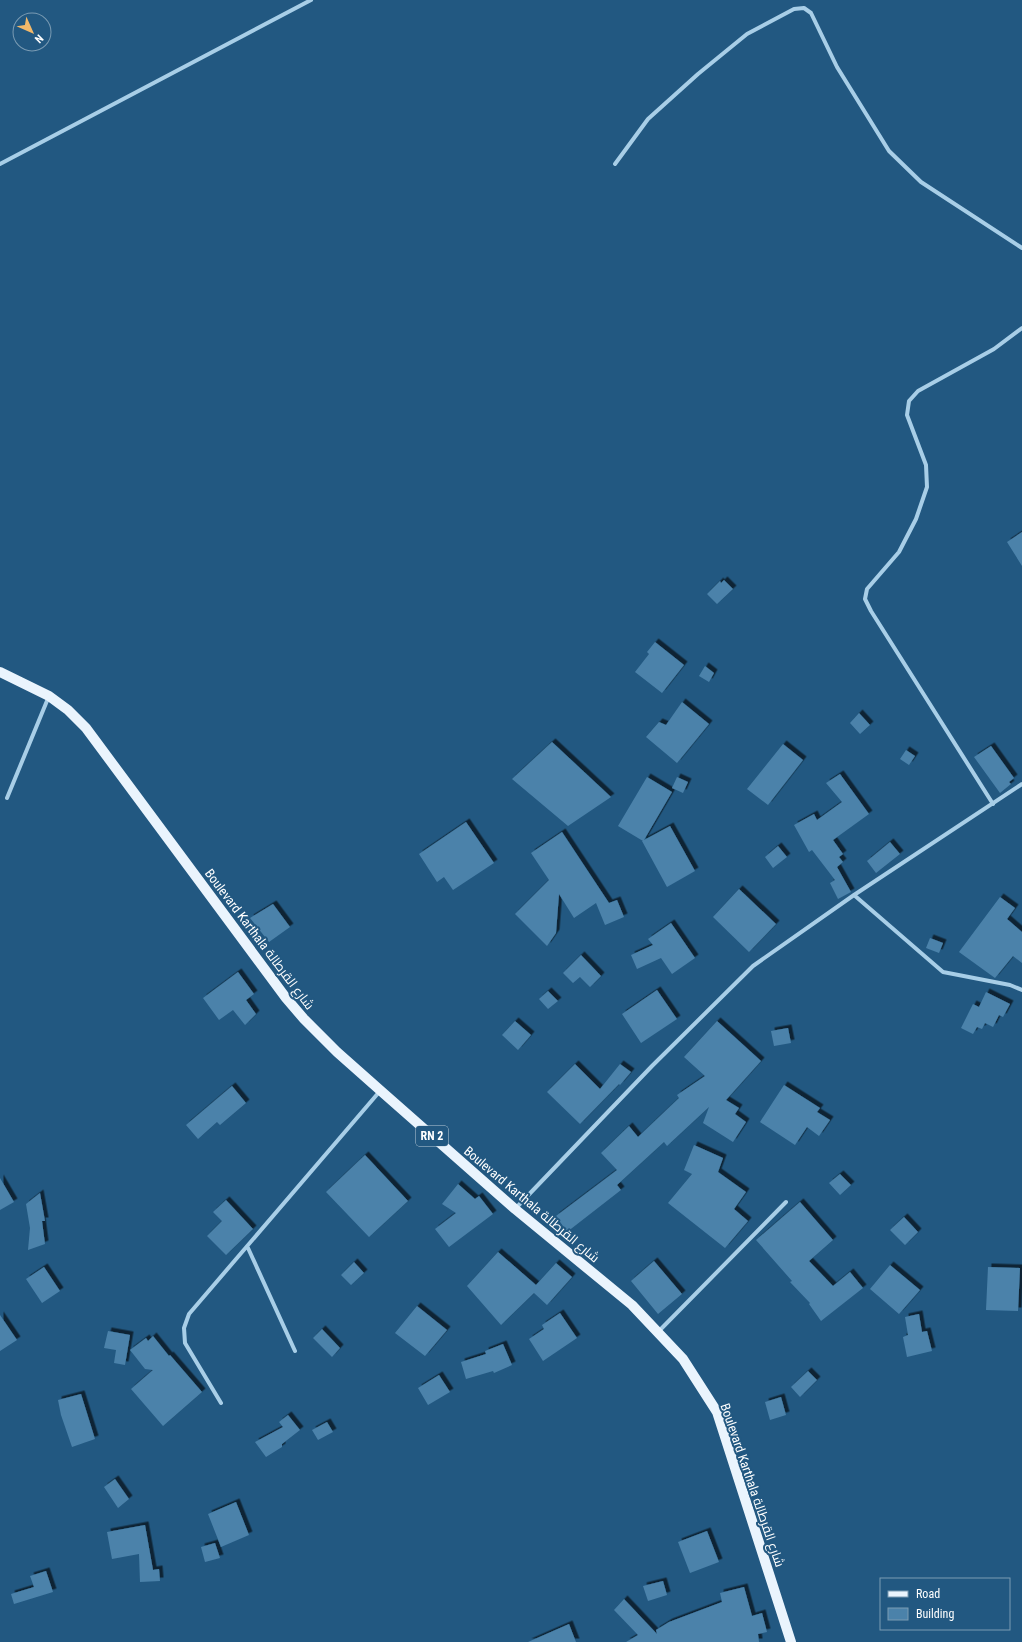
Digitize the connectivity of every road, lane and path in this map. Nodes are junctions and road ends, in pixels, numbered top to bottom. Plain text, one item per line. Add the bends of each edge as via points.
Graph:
1 (311, 0) edge
2 (0, 157) edge
3 (4, 161) junction
4 (0, 164) edge
5 (615, 164) dead end
6 (1022, 248) edge
7 (1022, 328) edge
8 (0, 672) edge
9 (49, 696) junction
10 (1022, 784) edge
11 (7, 798) dead end
12 (993, 804) junction
13 (854, 894) junction
14 (1022, 990) edge
15 (380, 1091) junction
16 (786, 1202) dead end
17 (515, 1209) junction
18 (248, 1248) junction
19 (658, 1332) junction
20 (295, 1351) dead end
21 (221, 1403) dead end
22 (791, 1642) edge

1 - 3 street
2 - 3 street
3 - 4 street
5 - 6 street via 648,119 698,74 747,34 794,9 804,8 811,13 837,67 889,151 921,182
7 - 12 street via 994,349 918,391 909,401 907,415 926,464 927,487 916,519 900,552 867,589 865,599
8 - 9 main road, Boulevard Karthala شارع القرطالة / RN 2
9 - 11 street
9 - 15 main road, Boulevard Karthala شارع القرطالة / RN 2 via 86,728 286,998 337,1052
10 - 12 street
12 - 13 street
13 - 14 street via 943,972 1010,985
13 - 17 street via 753,966 652,1066
15 - 17 main road, Boulevard Karthala شارع القرطالة / RN 2
15 - 18 street
16 - 19 street
17 - 19 main road, Boulevard Karthala شارع القرطالة / RN 2 via 632,1305
18 - 20 street
18 - 21 street via 189,1314 184,1328 185,1343
19 - 22 main road, Boulevard Karthala شارع القرطالة / RN 2 via 683,1359 717,1412

